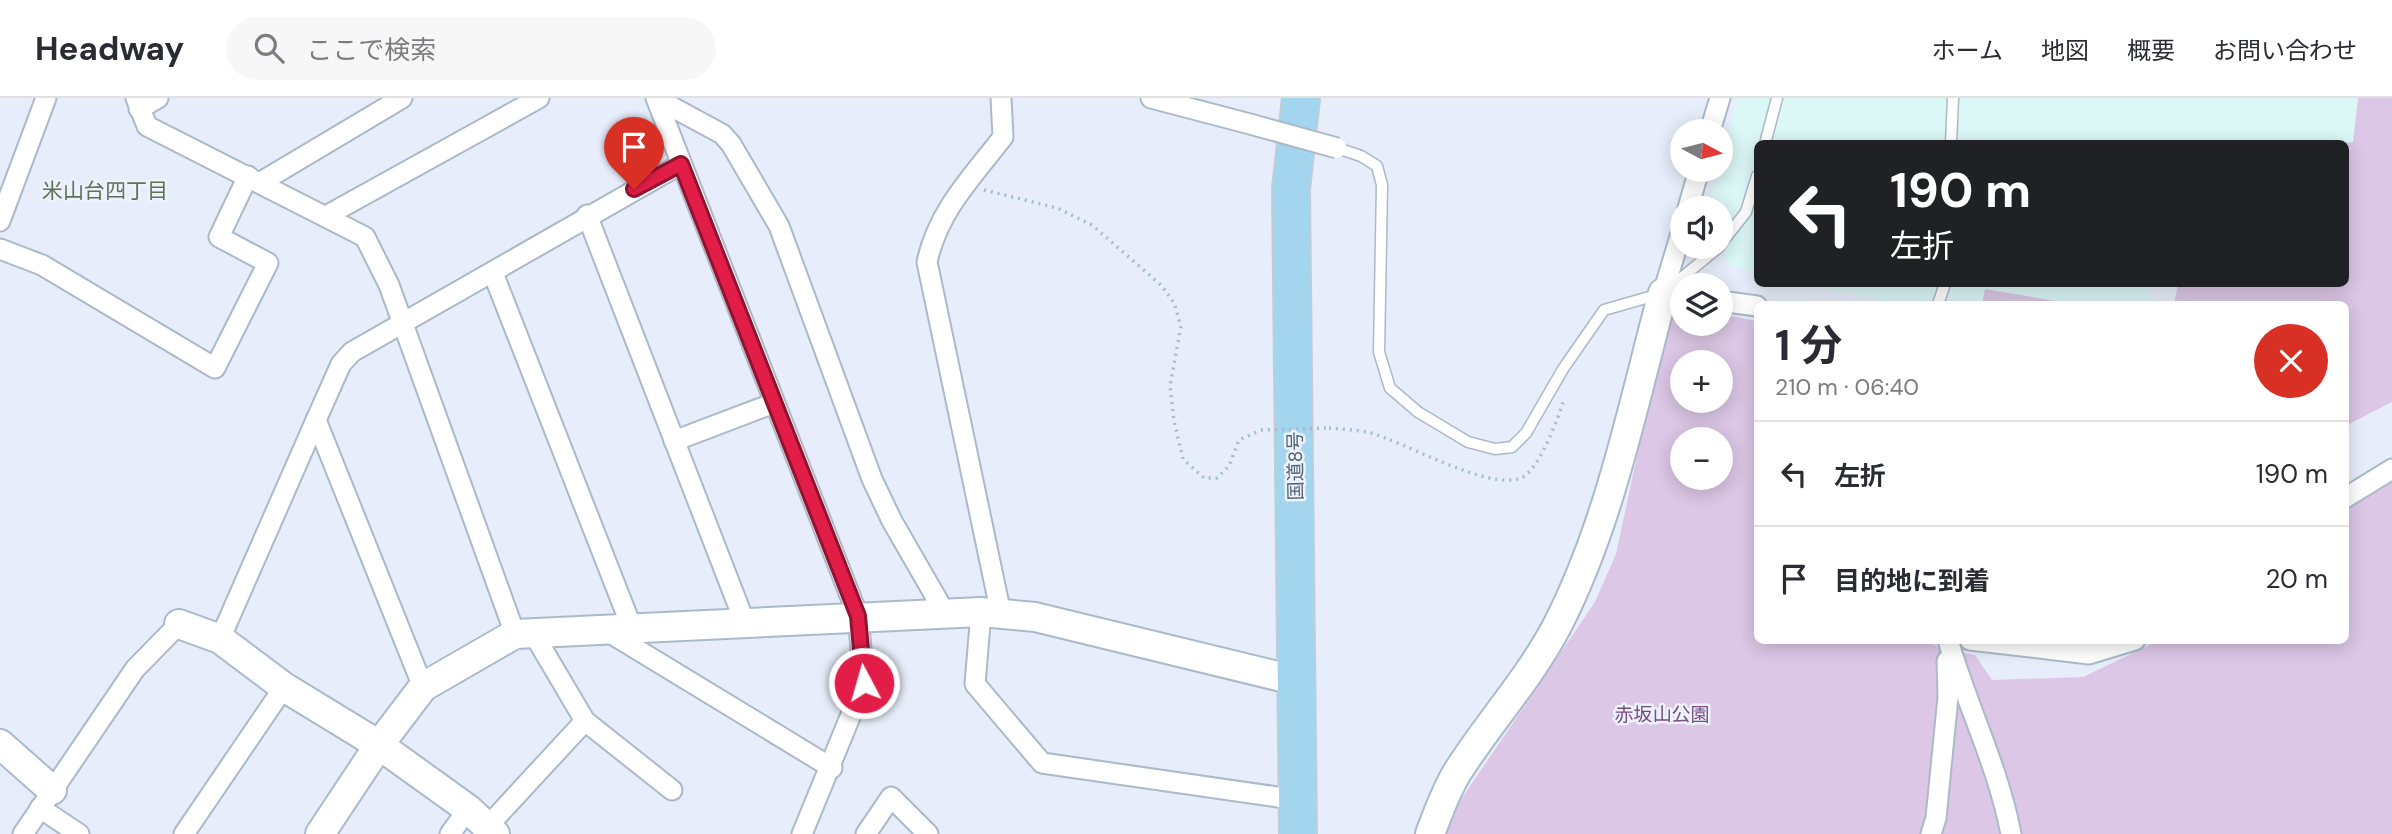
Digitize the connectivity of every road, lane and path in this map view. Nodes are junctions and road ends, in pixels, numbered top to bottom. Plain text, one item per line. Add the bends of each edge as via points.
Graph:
1 (46, 98) edge
2 (158, 98) edge
3 (402, 98) edge
4 (538, 98) edge
5 (1001, 98) edge
6 (1151, 98) edge
7 (1301, 98) edge
8 (1720, 98) edge
9 (1777, 98) edge
10 (1953, 98) edge
11 (658, 99) edge
12 (138, 103) edge
13 (1714, 119) edge
14 (1766, 140) edge
15 (1951, 140) edge
16 (1337, 148) joint
17 (681, 164) junction
18 (255, 179) junction
19 (965, 186) junction
20 (1754, 186) edge
21 (587, 215) junction
22 (326, 216) junction
23 (0, 221) edge
24 (1733, 228) edge
25 (0, 249) edge
26 (1707, 259) edge
27 (492, 273) junction
28 (1693, 273) edge
29 (1670, 294) edge
30 (1670, 303) edge
31 (1733, 303) edge
32 (1754, 306) edge
33 (401, 325) junction
34 (774, 403) junction
35 (316, 420) junction
36 (1329, 428) dead end
37 (674, 441) junction
38 (2392, 469) edge
39 (2349, 496) edge
40 (945, 613) junction
41 (991, 613) junction
42 (858, 616) junction
43 (745, 623) junction
44 (179, 624) joint
45 (632, 628) junction
46 (604, 630) junction
47 (524, 633) junction
48 (220, 639) junction
49 (1948, 644) edge
50 (1949, 644) edge
51 (2004, 644) edge
52 (2123, 644) edge
53 (1298, 681) junction
54 (284, 687) junction
55 (423, 687) junction
56 (585, 721) junction
57 (0, 744) edge
58 (379, 745) junction
59 (832, 768) junction
60 (672, 789) dead end
61 (46, 799) junction
62 (1298, 817) edge
63 (483, 823) edge
64 (23, 834) edge
65 (79, 834) edge
66 (184, 834) edge
67 (320, 834) edge
68 (450, 834) edge
69 (802, 834) edge
70 (866, 834) edge
71 (928, 834) edge
72 (1430, 834) edge
73 (1931, 834) edge
74 (2011, 834) edge

1 - 23 street
2 - 12 street
3 - 18 street
4 - 22 street
5 - 19 street via 1003,137
6 - 16 street, bridge
7 - 53 highway, 国道8号 via 1291,189
8 - 13 street
9 - 14 lane
10 - 15 lane
11 - 17 street
11 - 40 street via 722,134 779,226 872,479
12 - 18 street via 147,126
16 - 29 lane via 1377,166 1382,185 1379,352 1390,388 1418,412 1468,442 1494,449 1512,447 1526,433 1604,310 1618,303
17 - 21 street
17 - 34 street
18 - 22 street
18 - 25 street via 219,237 268,264 215,368 42,265
19 - 36 path, bridge via 1057,208 1092,225 1162,286 1174,303 1181,326 1170,386 1174,421 1183,459 1204,478 1217,478 1229,466 1239,440 1261,430
19 - 41 street via 933,236 927,262
20 - 24 lane via 1746,212
21 - 27 street
21 - 37 street
22 - 33 street via 365,237 389,285
26 - 28 lane
27 - 33 street
27 - 45 street
30 - 72 street via 1582,572 1522,686 1458,772
31 - 32 street
33 - 35 street via 352,352 341,364
33 - 47 street
34 - 37 street
34 - 42 street
35 - 48 street
35 - 55 street
37 - 43 street
38 - 39 street
40 - 41 street
40 - 42 street
41 - 53 street via 1035,617
41 - 62 street via 975,684 1042,763
42 - 43 street
42 - 59 street via 864,683
43 - 45 street
44 - 48 street
44 - 61 street via 135,669
45 - 46 street
46 - 47 street
46 - 59 street
47 - 55 street
47 - 56 street
48 - 54 street
49 - 73 street via 1948,697
50 - 74 street via 2000,781
51 - 52 street via 2089,654
53 - 62 highway, 国道8号
54 - 58 street
54 - 66 street
55 - 58 street
56 - 60 street
56 - 63 street
57 - 61 street
58 - 63 street
58 - 67 street
59 - 69 street
61 - 64 street
61 - 65 street
63 - 68 street
70 - 71 street via 891,797

